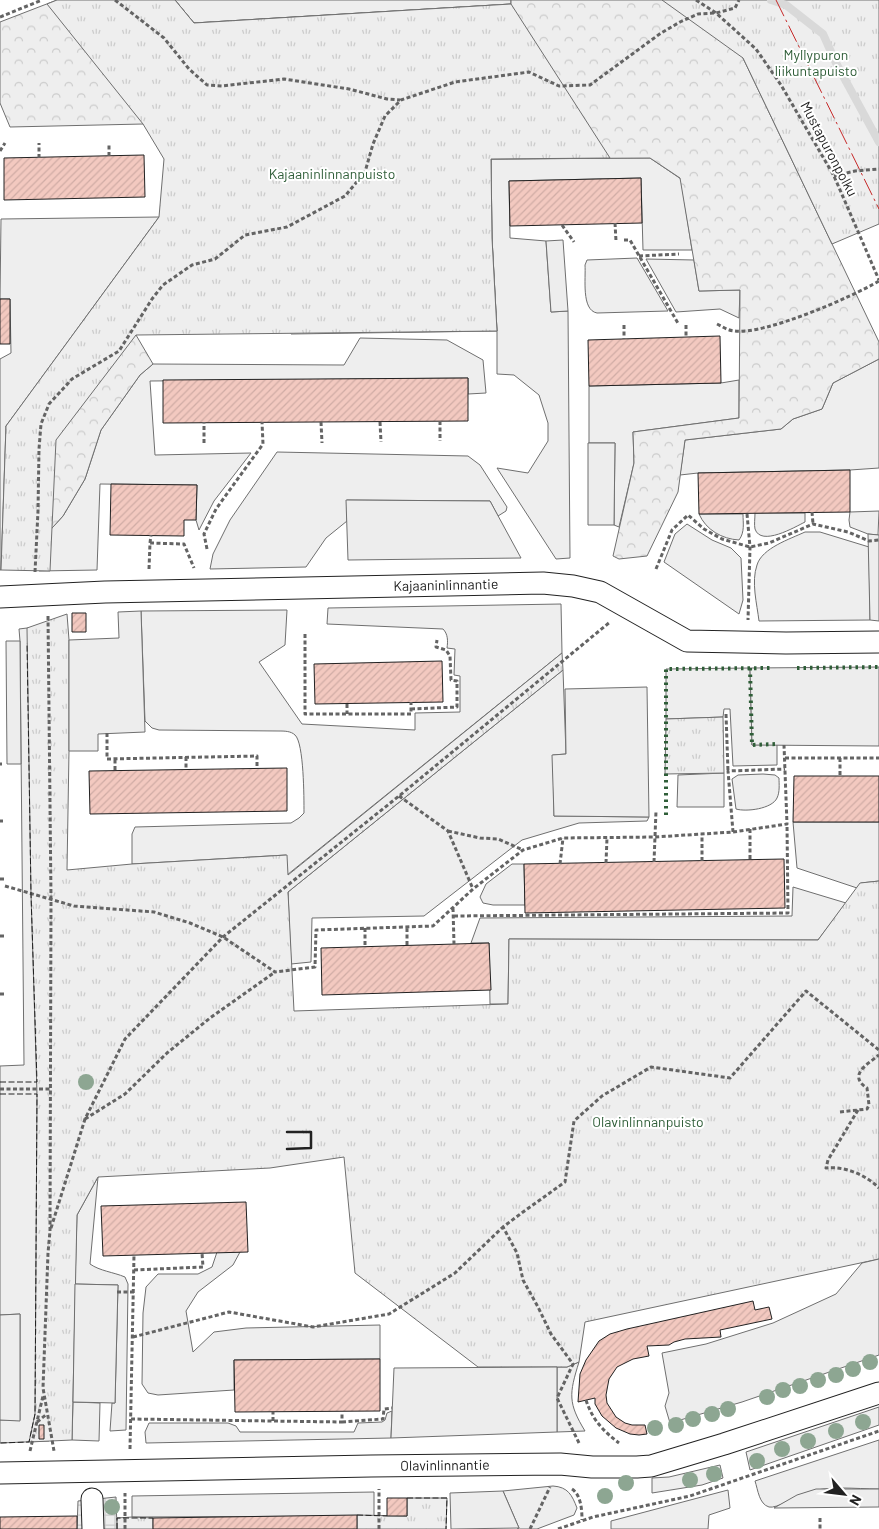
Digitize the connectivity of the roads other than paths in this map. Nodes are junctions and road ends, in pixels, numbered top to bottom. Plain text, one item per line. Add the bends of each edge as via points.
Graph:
1 (0, 597) edge
2 (879, 642) edge
3 (879, 1393) edge
4 (0, 1473) edge
5 (92, 1499) dead end
6 (93, 1529) edge

1 - 2 street, Kajaaninlinnantie via 44,602 543,583 600,592 687,641
3 - 4 street, Olavinlinnantie via 651,1466 361,1466
5 - 6 street

